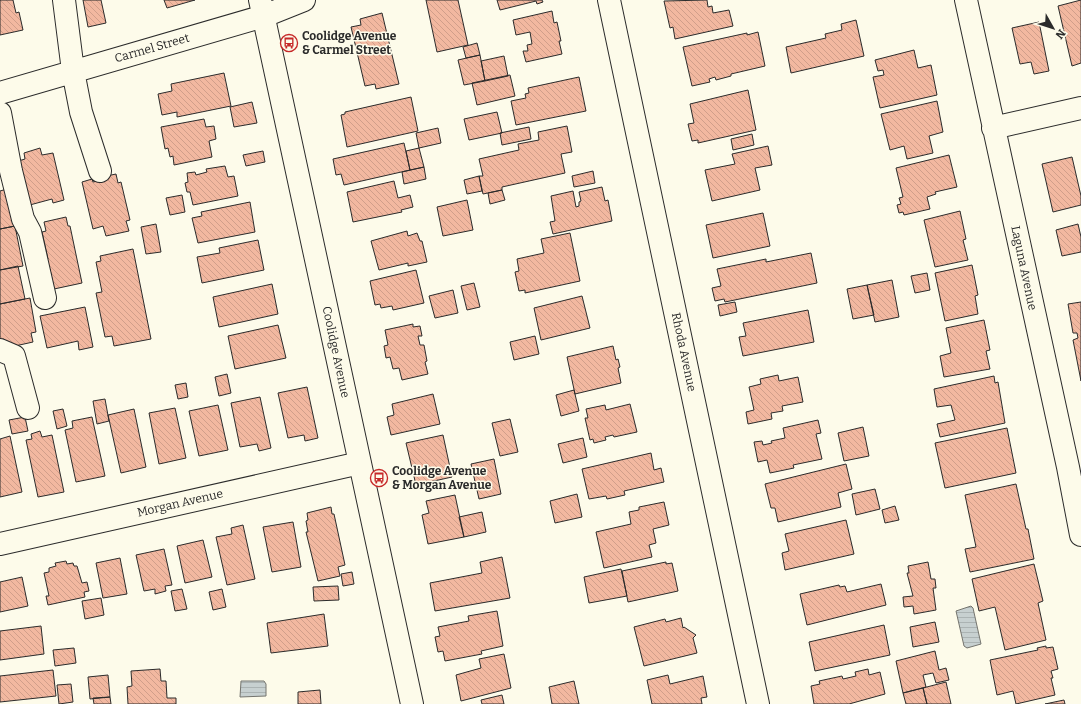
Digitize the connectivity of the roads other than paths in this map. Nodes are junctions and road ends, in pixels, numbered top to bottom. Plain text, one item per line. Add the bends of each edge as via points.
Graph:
1 (64, 0) edge
2 (304, 0) edge
3 (610, 0) edge
4 (966, 0) edge
5 (262, 8) edge
6 (73, 71) junction
7 (0, 93) edge
8 (1081, 108) edge
9 (0, 113) edge
10 (993, 128) junction
11 (100, 171) dead end
12 (45, 298) dead end
13 (0, 350) edge
14 (28, 408) dead end
15 (360, 463) junction
16 (1074, 466) edge
17 (1081, 535) edge
18 (0, 544) edge
19 (412, 704) edge
20 (758, 704) edge

1 - 6 street
2 - 5 street, Carmel Street
3 - 20 street, Rhoda Avenue
4 - 10 street, Laguna Avenue
5 - 6 street, Carmel Street
5 - 15 street, Coolidge Avenue
6 - 7 street, Carmel Street
6 - 11 street via 81,112
8 - 10 street
9 - 12 street via 11,171 23,218 30,232
10 - 16 street, Laguna Avenue
13 - 14 street via 14,356
15 - 18 street, Morgan Avenue
15 - 19 street, Coolidge Avenue
16 - 17 street, Laguna Avenue

